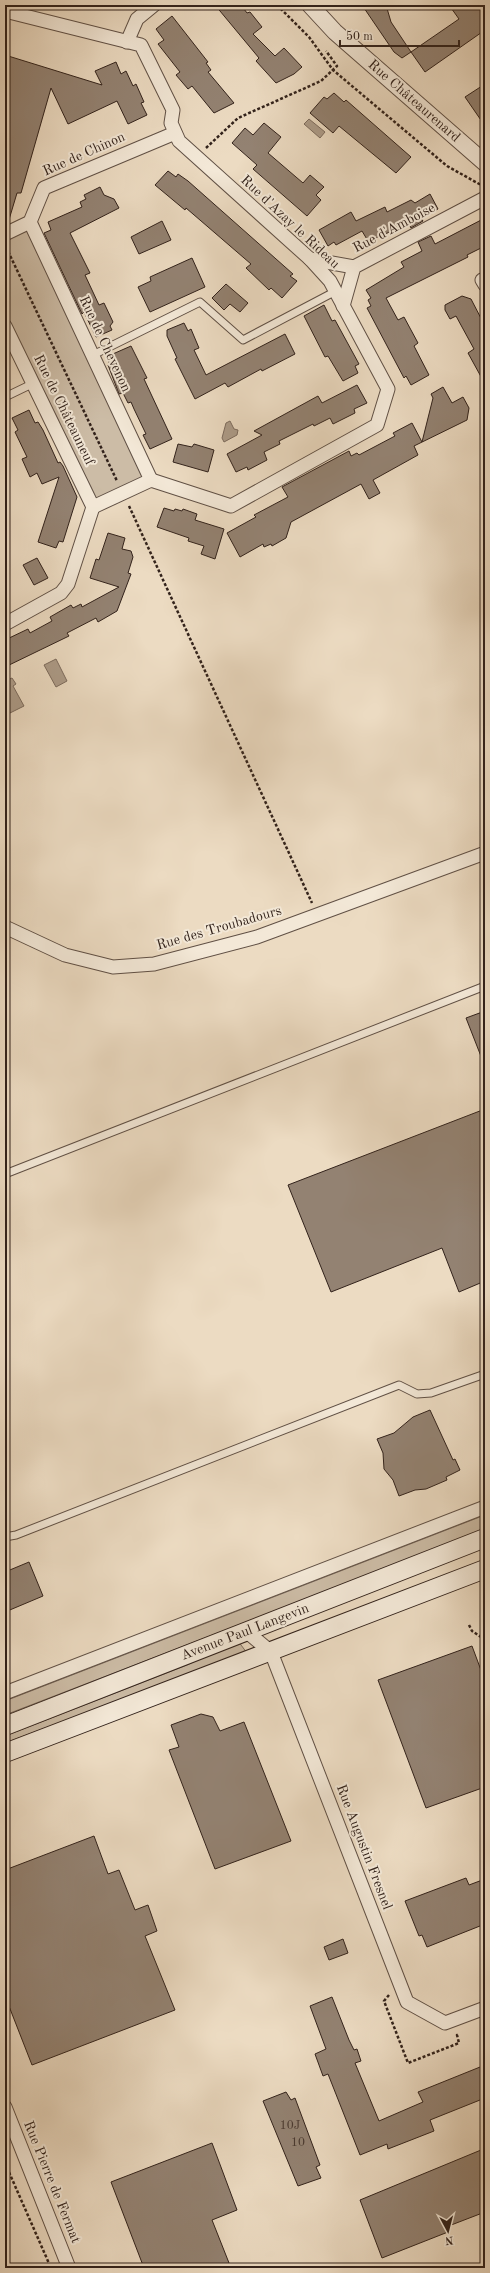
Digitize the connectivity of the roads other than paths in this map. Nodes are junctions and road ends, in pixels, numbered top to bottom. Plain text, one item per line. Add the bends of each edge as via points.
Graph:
1 (154, 5) edge
2 (310, 5) edge
3 (5, 11) edge
4 (127, 42) junction
5 (175, 133) junction
6 (485, 164) edge
7 (485, 198) edge
8 (30, 222) junction
9 (5, 234) edge
10 (310, 259) junction
11 (354, 267) junction
12 (336, 291) junction
13 (344, 306) junction
14 (5, 326) edge
15 (93, 355) junction
16 (34, 384) junction
17 (5, 397) edge
18 (151, 480) junction
19 (93, 507) junction
20 (5, 624) edge
21 (485, 853) edge
22 (5, 927) edge
23 (485, 986) edge
24 (5, 1174) edge
25 (485, 1374) edge
26 (485, 1507) edge
27 (5, 1537) edge
28 (485, 1538) edge
29 (485, 1569) edge
30 (247, 1632) junction
31 (271, 1652) junction
32 (5, 1693) edge
33 (5, 1726) edge
34 (5, 1753) edge
35 (485, 2008) edge
36 (5, 2107) edge
37 (69, 2268) edge

1 - 4 street via 137,19
2 - 6 street, Rue Châteaurenard via 335,32
3 - 4 street
4 - 5 street, Rue d'Azay le Rideau via 142,45 173,110 170,123
5 - 8 street, Rue de Chinon via 44,188
5 - 10 street, Rue d'Azay le Rideau via 179,141 196,158
7 - 11 street, Rue d'Amboise
8 - 9 street
8 - 15 street, Rue de Chevenon
10 - 11 street
10 - 12 street, Rue d'Azay le Rideau
11 - 13 street, Rue d'Amboise
12 - 13 street, Rue d'Azay le Rideau
12 - 15 lane via 243,340 200,302
13 - 18 street, Rue d'Azay le Rideau via 388,389 377,424 231,506
14 - 16 street, Rue de Châteauneuf
15 - 18 street, Rue de Chevenon
16 - 17 lane
16 - 19 street, Rue de Châteauneuf
18 - 19 street
19 - 20 street via 68,584 61,594
21 - 22 street, Rue des Troubadours via 257,937 154,964 113,967 65,955
23 - 24 lane
25 - 27 lane via 431,1393 417,1394 399,1385 16,1535
26 - 32 street
28 - 30 main road, Avenue Paul Langevin
29 - 31 main road, Avenue Paul Langevin
30 - 31 street, Rue Augustin Fresnel
30 - 33 main road, Avenue Paul Langevin
31 - 34 main road, Avenue Paul Langevin
31 - 35 street, Rue Augustin Fresnel via 407,2002 445,2023
36 - 37 street, Rue Pierre de Fermat

